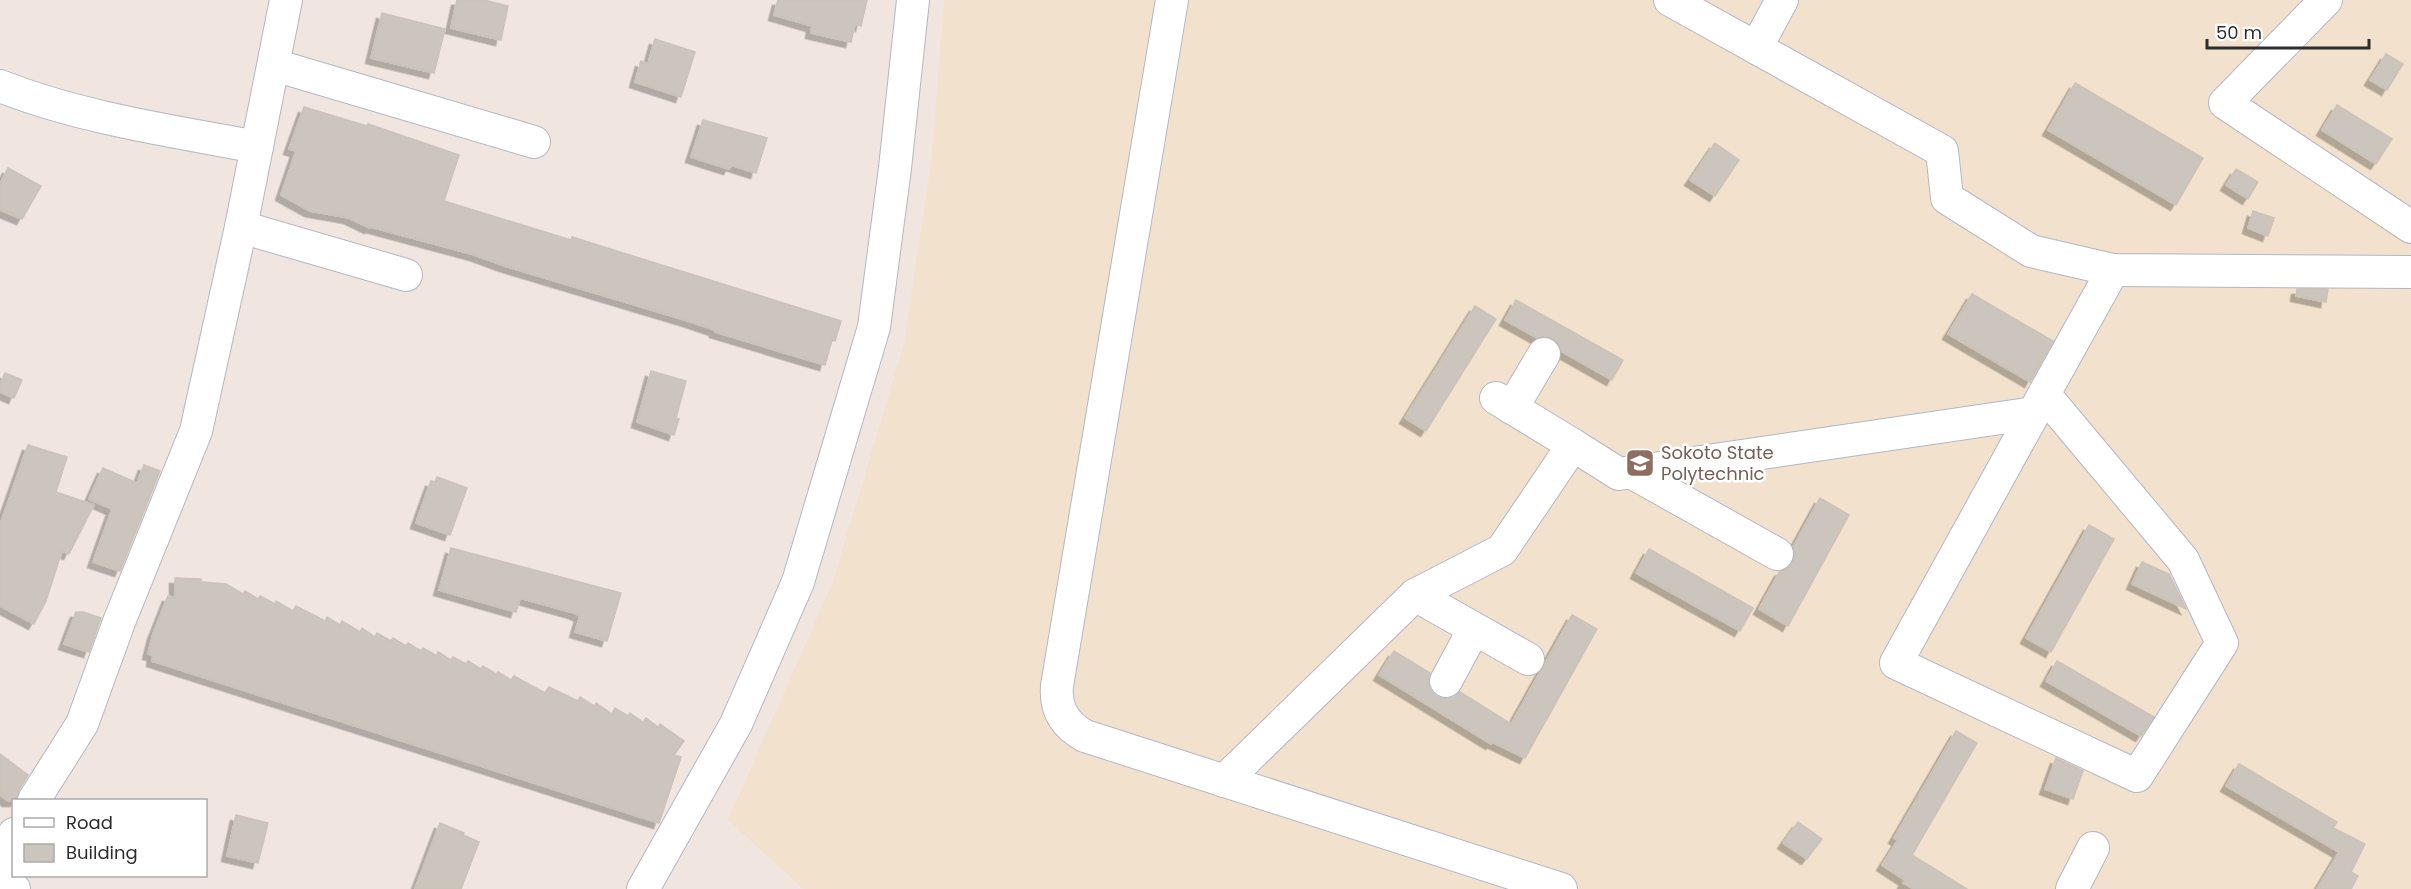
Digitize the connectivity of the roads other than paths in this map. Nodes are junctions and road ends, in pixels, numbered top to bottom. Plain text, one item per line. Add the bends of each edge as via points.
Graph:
1 (286, 0) edge
2 (913, 0) edge
3 (1172, 0) edge
4 (1670, 0) edge
5 (1782, 0) edge
6 (2326, 0) edge
7 (1756, 48) junction
8 (274, 65) junction
9 (0, 86) edge
10 (534, 142) dead end
11 (257, 147) junction
12 (242, 227) junction
13 (2411, 227) edge
14 (2113, 270) junction
15 (2411, 272) edge
16 (406, 275) dead end
17 (1544, 354) dead end
18 (2039, 404) junction
19 (1573, 445) junction
20 (1631, 472) junction
21 (1777, 554) dead end
22 (1415, 595) junction
23 (1474, 628) junction
24 (1528, 659) dead end
25 (1446, 681) dead end
26 (1224, 781) junction
27 (35, 799) edge
28 (12, 837) edge
29 (2093, 848) dead end
30 (0, 855) edge
31 (0, 873) edge
32 (14, 889) edge
33 (643, 889) edge
34 (1561, 889) edge
35 (2072, 889) edge

1 - 8 street
2 - 33 street via 874,327 798,582 736,724
3 - 26 street via 1056,695 1067,724 1085,736
4 - 7 street
5 - 7 street
6 - 13 street via 2225,103
7 - 14 street via 1942,151 1947,198 2031,251
8 - 10 street
8 - 11 street
9 - 11 street via 146,126
11 - 12 street
12 - 16 street
12 - 27 street via 196,431 82,724
14 - 15 street
14 - 18 street
17 - 19 street via 1504,403
18 - 18 street via 2183,560 2222,643 2137,776 1896,663
18 - 20 street
19 - 20 street via 1619,474
19 - 22 street via 1502,550
20 - 21 street
22 - 23 street
22 - 26 street
23 - 24 street
23 - 25 street
26 - 34 street
28 - 30 street
29 - 35 street
31 - 32 street

